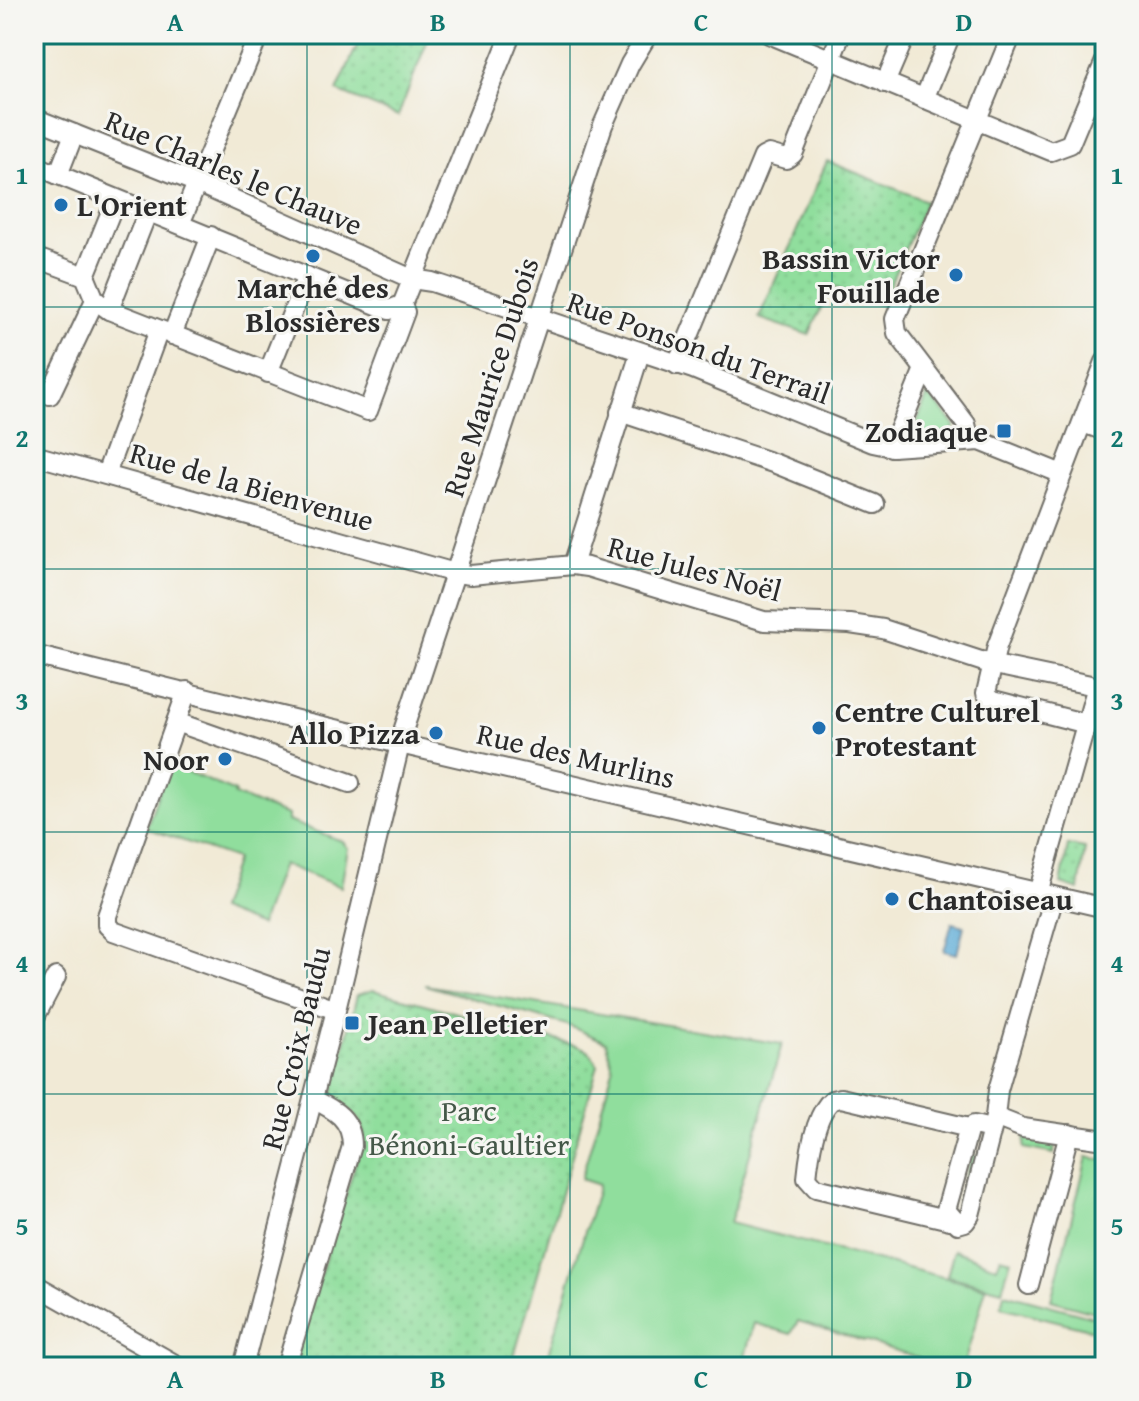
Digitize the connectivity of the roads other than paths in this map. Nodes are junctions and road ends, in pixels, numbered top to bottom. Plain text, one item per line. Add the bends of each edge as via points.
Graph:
1 (259, 34) edge
2 (511, 34) edge
3 (648, 34) edge
4 (769, 34) edge
5 (841, 34) edge
6 (906, 34) edge
7 (951, 34) edge
8 (1012, 34) edge
9 (830, 60) junction
10 (1105, 61) edge
11 (885, 83) junction
12 (1099, 87) edge
13 (924, 99) junction
14 (34, 118) edge
15 (976, 119) junction
16 (74, 134) junction
17 (34, 165) edge
18 (58, 175) junction
19 (197, 183) junction
20 (116, 199) junction
21 (148, 211) junction
22 (180, 224) junction
23 (211, 236) junction
24 (34, 257) edge
25 (85, 276) junction
26 (307, 276) junction
27 (412, 279) junction
28 (102, 305) junction
29 (402, 305) junction
30 (537, 317) junction
31 (165, 332) junction
32 (640, 353) junction
33 (1105, 362) edge
34 (677, 365) junction
35 (924, 369) junction
36 (268, 373) junction
37 (50, 395) dead end
38 (620, 412) junction
39 (1083, 423) junction
40 (1105, 431) edge
41 (970, 441) junction
42 (892, 447) junction
43 (34, 455) edge
44 (106, 474) junction
45 (1062, 474) junction
46 (875, 504) dead end
47 (573, 565) junction
48 (455, 573) junction
49 (34, 655) edge
50 (990, 664) junction
51 (1101, 687) edge
52 (187, 691) junction
53 (176, 722) junction
54 (1087, 724) junction
55 (401, 743) junction
56 (350, 783) dead end
57 (1046, 895) junction
58 (1105, 908) edge
59 (56, 977) dead end
60 (336, 1010) junction
61 (34, 1019) edge
62 (313, 1099) junction
63 (993, 1123) junction
64 (969, 1128) junction
65 (1069, 1134) junction
66 (1105, 1140) edge
67 (950, 1220) junction
68 (34, 1284) edge
69 (1029, 1285) dead end
70 (180, 1367) edge
71 (243, 1367) edge
72 (286, 1367) edge

1 - 19 street
2 - 27 street
3 - 30 street, Rue Maurice Dubois via 603,125
4 - 9 street
5 - 9 street
6 - 11 street
7 - 13 street
8 - 15 street
9 - 11 street
9 - 34 street via 793,154 786,159 763,157
10 - 12 street
11 - 13 street
12 - 15 street via 1070,144 1061,150 1051,151
13 - 15 street
14 - 16 street, Rue Charles le Chauve
15 - 35 street via 895,319 897,333
16 - 18 street
16 - 19 street, Rue Charles le Chauve
17 - 18 street
18 - 20 street
19 - 22 street
19 - 27 street, Rue Charles le Chauve
20 - 21 street
20 - 25 street
21 - 22 street
21 - 28 street
22 - 23 street
23 - 26 street
23 - 31 street
24 - 25 street
25 - 28 street
26 - 29 street via 389,310
26 - 36 street
27 - 29 street
27 - 30 street, Rue Ponson du Terrail
28 - 31 street
28 - 37 street
29 - 36 street via 401,326 368,411
30 - 32 street, Rue Ponson du Terrail
30 - 48 street, Rue Maurice Dubois
31 - 36 street
31 - 44 street
32 - 34 street, Rue Ponson du Terrail
32 - 38 street
33 - 39 street
34 - 42 street, Rue Ponson du Terrail
35 - 41 street via 966,424
35 - 42 street
38 - 46 street via 776,464
38 - 47 street
39 - 40 street
39 - 45 street
41 - 42 street, Rue Ponson du Terrail
41 - 45 street
43 - 44 street, Rue de la Bienvenue
44 - 48 street, Rue de la Bienvenue
45 - 50 street
47 - 48 street, Rue Jules Noël
47 - 50 street, Rue Jules Noël via 764,621 883,629
48 - 55 street, Rue Maurice Dubois
49 - 52 street, Rue des Murlins
50 - 51 street, Rue Jules Noël
50 - 54 street via 986,693 993,700
51 - 54 street
52 - 53 street
52 - 55 street, Rue des Murlins
53 - 56 street
53 - 60 street via 107,925
54 - 57 street
55 - 57 street, Rue des Murlins
55 - 60 street, Rue Croix Baudu
57 - 58 street, Rue des Murlins
57 - 63 street
59 - 61 street
60 - 62 street, Rue Croix Baudu
62 - 71 street, Rue Croix Baudu
62 - 72 street via 345,1120 352,1130 352,1146
63 - 64 street
63 - 65 street
63 - 67 street via 970,1215 958,1224
64 - 67 street via 946,1210
64 - 67 street via 832,1100 808,1164 807,1178 816,1188
65 - 66 street
65 - 69 street
68 - 70 street

